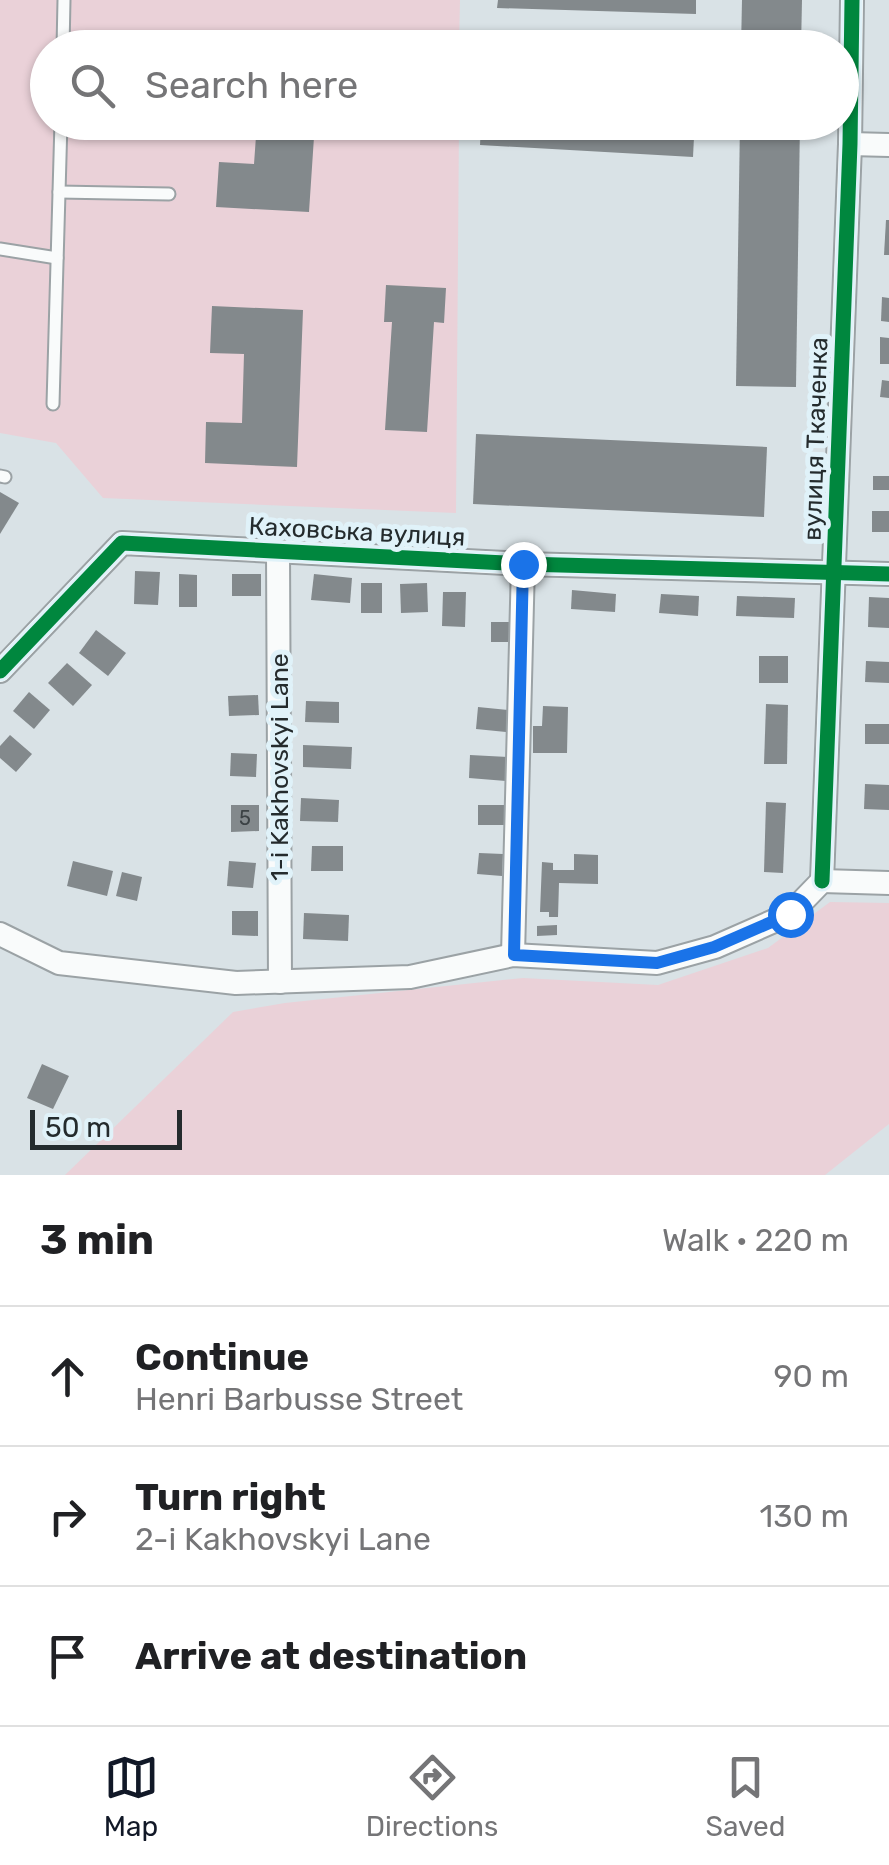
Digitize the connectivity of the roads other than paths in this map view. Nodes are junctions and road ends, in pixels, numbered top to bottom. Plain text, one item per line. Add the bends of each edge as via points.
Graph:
1 (64, 0) edge
2 (852, 0) edge
3 (63, 30) edge
4 (852, 30) edge
5 (60, 140) edge
6 (850, 140) edge
7 (850, 144) junction
8 (889, 146) edge
9 (59, 192) junction
10 (168, 194) dead end
11 (0, 249) edge
12 (57, 258) junction
13 (53, 404) dead end
14 (278, 552) junction
15 (523, 564) junction
16 (835, 574) junction
17 (889, 574) edge
18 (0, 670) edge
19 (822, 880) junction
20 (889, 883) edge
21 (0, 934) edge
22 (514, 955) junction
23 (280, 982) junction

1 - 3 lane
2 - 4 street, вулиця Ткаченка
5 - 9 lane
6 - 7 street, вулиця Ткаченка
7 - 8 street
7 - 16 street, вулиця Ткаченка
9 - 10 lane
9 - 12 lane
11 - 12 lane
12 - 13 lane
14 - 15 street, Каховська вулиця
14 - 18 street, Каховська вулиця via 122,543
14 - 23 street, 1-i Kakhovskyi Lane
15 - 16 street, Каховська вулиця
15 - 22 street
16 - 17 street, Каховська вулиця
16 - 19 street, вулиця Ткаченка
19 - 20 street
19 - 22 street via 790,914 657,963
21 - 23 street via 59,963 236,984
22 - 23 street via 410,977

